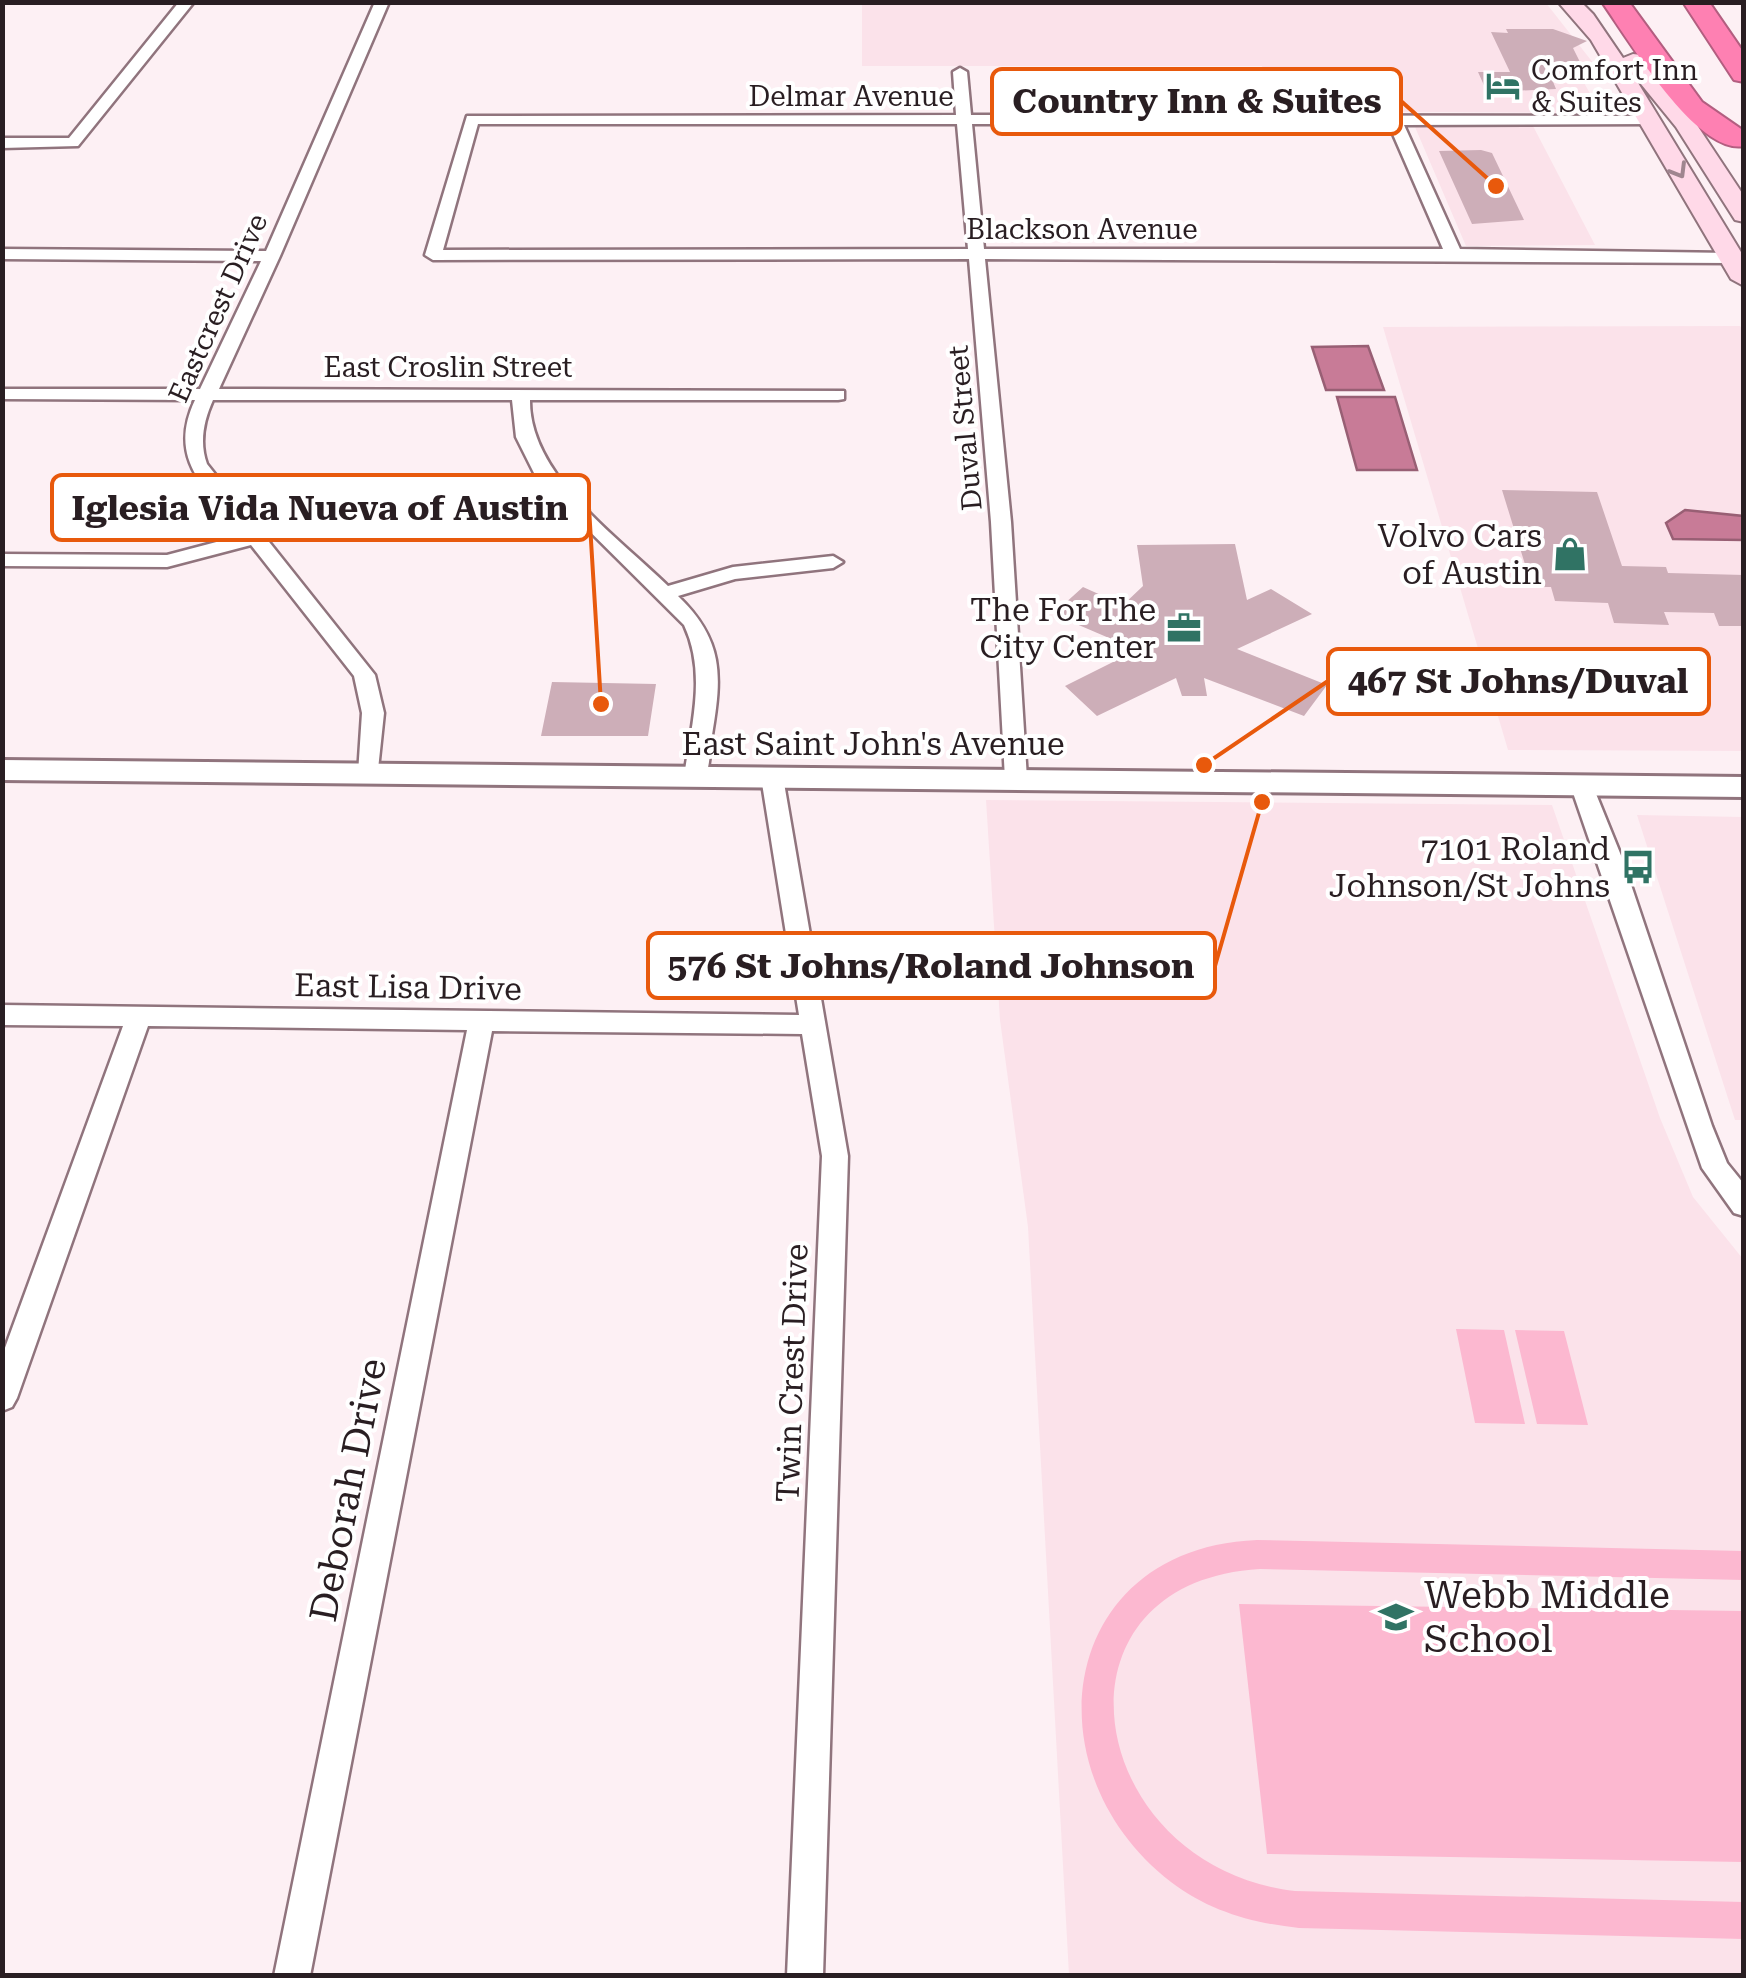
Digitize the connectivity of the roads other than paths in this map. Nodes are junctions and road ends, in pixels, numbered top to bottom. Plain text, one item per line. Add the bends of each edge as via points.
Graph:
1 (187, 2) edge
2 (382, 2) edge
3 (1614, 2) edge
4 (1649, 2) edge
5 (1697, 5) edge
6 (1577, 10) edge
7 (1744, 53) edge
8 (960, 72) dead end
9 (1744, 74) edge
10 (1649, 121) junction
11 (964, 122) junction
12 (1395, 122) junction
13 (2, 143) edge
14 (1740, 145) edge
15 (1744, 215) edge
16 (2, 254) edge
17 (1454, 254) junction
18 (433, 255) joint
19 (272, 256) junction
20 (977, 257) junction
21 (1737, 268) edge
22 (2, 394) edge
23 (210, 394) junction
24 (838, 395) dead end
25 (522, 396) junction
26 (255, 538) junction
27 (13, 560) edge
28 (833, 562) dead end
29 (664, 594) junction
30 (2, 770) edge
31 (369, 774) junction
32 (695, 777) junction
33 (772, 777) junction
34 (1016, 780) junction
35 (1581, 784) junction
36 (1744, 787) edge
37 (2, 1015) edge
38 (139, 1016) junction
39 (482, 1020) junction
40 (812, 1024) junction
41 (1744, 1205) edge
42 (2, 1398) edge
43 (292, 1976) edge
44 (805, 1976) edge

1 - 13 street via 73,143
2 - 19 street, Eastcrest Drive
3 - 14 highway via 1692,108
4 - 14 highway
5 - 7 highway
5 - 9 highway
6 - 10 main road
6 - 15 main road via 1656,86
8 - 11 street, Duval Street
10 - 12 street, Delmar Avenue
10 -> 21 main road
11 - 12 street, Delmar Avenue
11 - 18 street, Delmar Avenue via 472,119
11 - 20 street, Duval Street
12 - 17 street
16 - 19 street
17 - 20 street, Blackson Avenue
17 - 21 street, Blackson Avenue
18 - 20 street, Blackson Avenue
19 - 23 street, Eastcrest Drive
20 - 34 street, Duval Street
22 - 23 street, East Croslin Street
23 - 25 street, East Croslin Street
23 - 26 street, Eastcrest Drive via 192,438 193,456
24 - 25 street, East Croslin Street
25 - 29 street via 520,426 544,474
26 - 27 street via 167,561
26 - 31 street, Eastcrest Drive via 364,674 373,714
28 - 29 street via 733,574
29 - 32 street via 692,622 706,652
30 - 31 street, East Saint John's Avenue
31 - 32 street, East Saint John's Avenue
32 - 33 street, East Saint John's Avenue
33 - 34 street, East Saint John's Avenue
33 - 40 street, Twin Crest Drive
34 - 35 street, East Saint John's Avenue
35 - 36 street, East Saint John's Avenue
35 - 41 street via 1698,1126 1716,1168
37 - 38 street, East Lisa Drive
38 - 39 street, East Lisa Drive
38 - 42 street
39 - 40 street, East Lisa Drive
39 - 43 street, Deborah Drive
40 - 44 street, Twin Crest Drive via 835,1156

